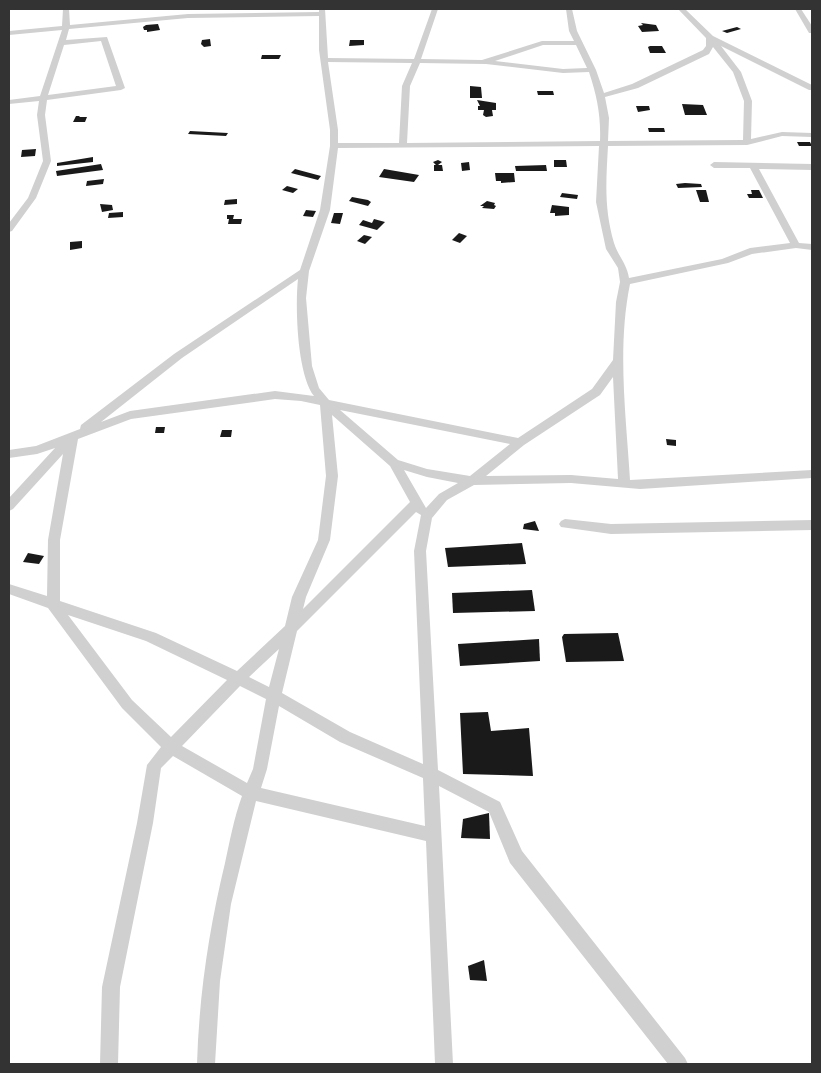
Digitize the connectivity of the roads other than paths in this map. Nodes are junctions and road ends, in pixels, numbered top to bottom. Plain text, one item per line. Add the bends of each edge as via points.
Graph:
1 (66, 9) edge
2 (434, 9) edge
3 (569, 9) edge
4 (681, 9) edge
5 (798, 9) edge
6 (322, 11) edge
7 (187, 12) edge
8 (66, 28) junction
9 (812, 31) edge
10 (9, 33) edge
11 (710, 38) junction
12 (60, 43) junction
13 (579, 43) junction
14 (324, 60) junction
15 (417, 61) junction
16 (484, 62) junction
17 (592, 70) junction
18 (812, 88) edge
19 (600, 96) junction
20 (43, 98) junction
21 (9, 102) edge
22 (812, 135) edge
23 (604, 142) junction
24 (747, 142) junction
25 (403, 145) junction
26 (334, 146) junction
27 (714, 165) dead end
28 (754, 167) junction
29 (812, 167) edge
30 (9, 229) edge
31 (796, 245) junction
32 (812, 247) edge
33 (304, 271) junction
34 (625, 282) junction
35 (619, 360) junction
36 (325, 403) junction
37 (72, 438) junction
38 (520, 442) junction
39 (9, 454) edge
40 (394, 462) junction
41 (812, 474) edge
42 (472, 480) junction
43 (624, 482) junction
44 (417, 503) junction
45 (9, 506) edge
46 (426, 518) junction
47 (565, 524) dead end
48 (812, 525) edge
49 (9, 589) edge
50 (53, 604) junction
51 (291, 629) junction
52 (238, 679) junction
53 (274, 696) junction
54 (171, 748) junction
55 (430, 774) junction
56 (251, 793) junction
57 (433, 836) junction
58 (108, 1064) edge
59 (206, 1064) edge
60 (444, 1064) edge
61 (679, 1064) edge

1 - 8 street
2 - 15 street
3 - 13 street
4 - 11 street
5 - 9 street
6 - 7 street
6 - 14 street
7 - 8 street
8 - 10 street
8 - 12 street
11 - 18 street
11 - 19 street via 706,52 635,86
11 - 24 street via 737,72 748,102
12 - 20 street
12 - 20 street via 104,39 121,88
13 - 16 street via 542,43
13 - 17 street
14 - 15 street
14 - 26 street
15 - 16 street
15 - 25 street via 406,86
16 - 17 street via 563,71
17 - 19 street
19 - 23 street via 605,118
20 - 21 street
20 - 30 street via 41,115 47,161 32,198
22 - 24 street via 782,134
23 - 24 street
23 - 25 street
23 - 34 street via 604,226 610,249 623,268
25 - 26 street
26 - 33 street via 325,210
27 - 28 street
28 - 29 street
28 - 31 street
31 - 32 street
31 - 34 street via 750,251 725,261
33 - 36 street via 301,298 307,366 314,389
33 - 37 street via 178,356
34 - 35 street
35 - 38 street via 596,392
35 - 43 street
36 - 37 street via 301,396 276,395 130,415
36 - 38 street
36 - 40 street
36 - 51 street via 332,476 324,540 299,597
37 - 39 street via 37,450
37 - 45 street
37 - 50 street via 54,540
38 - 42 street
40 - 42 street via 427,473
40 - 44 street
41 - 43 street via 640,484
42 - 43 street via 571,478
42 - 46 street via 443,497
44 - 46 street
44 - 51 street
46 - 55 street via 420,551
47 - 48 street via 611,529
49 - 50 street
50 - 52 street via 151,637
50 - 54 street via 128,704
51 - 52 street
51 - 53 street
52 - 53 street
52 - 54 street
53 - 55 street via 346,737
53 - 56 street via 260,769
54 - 56 street
54 - 58 street via 154,765 111,987
55 - 57 street
55 - 61 street via 495,807 516,857
56 - 57 street
56 - 59 street via 223,904 211,982
57 - 60 street

